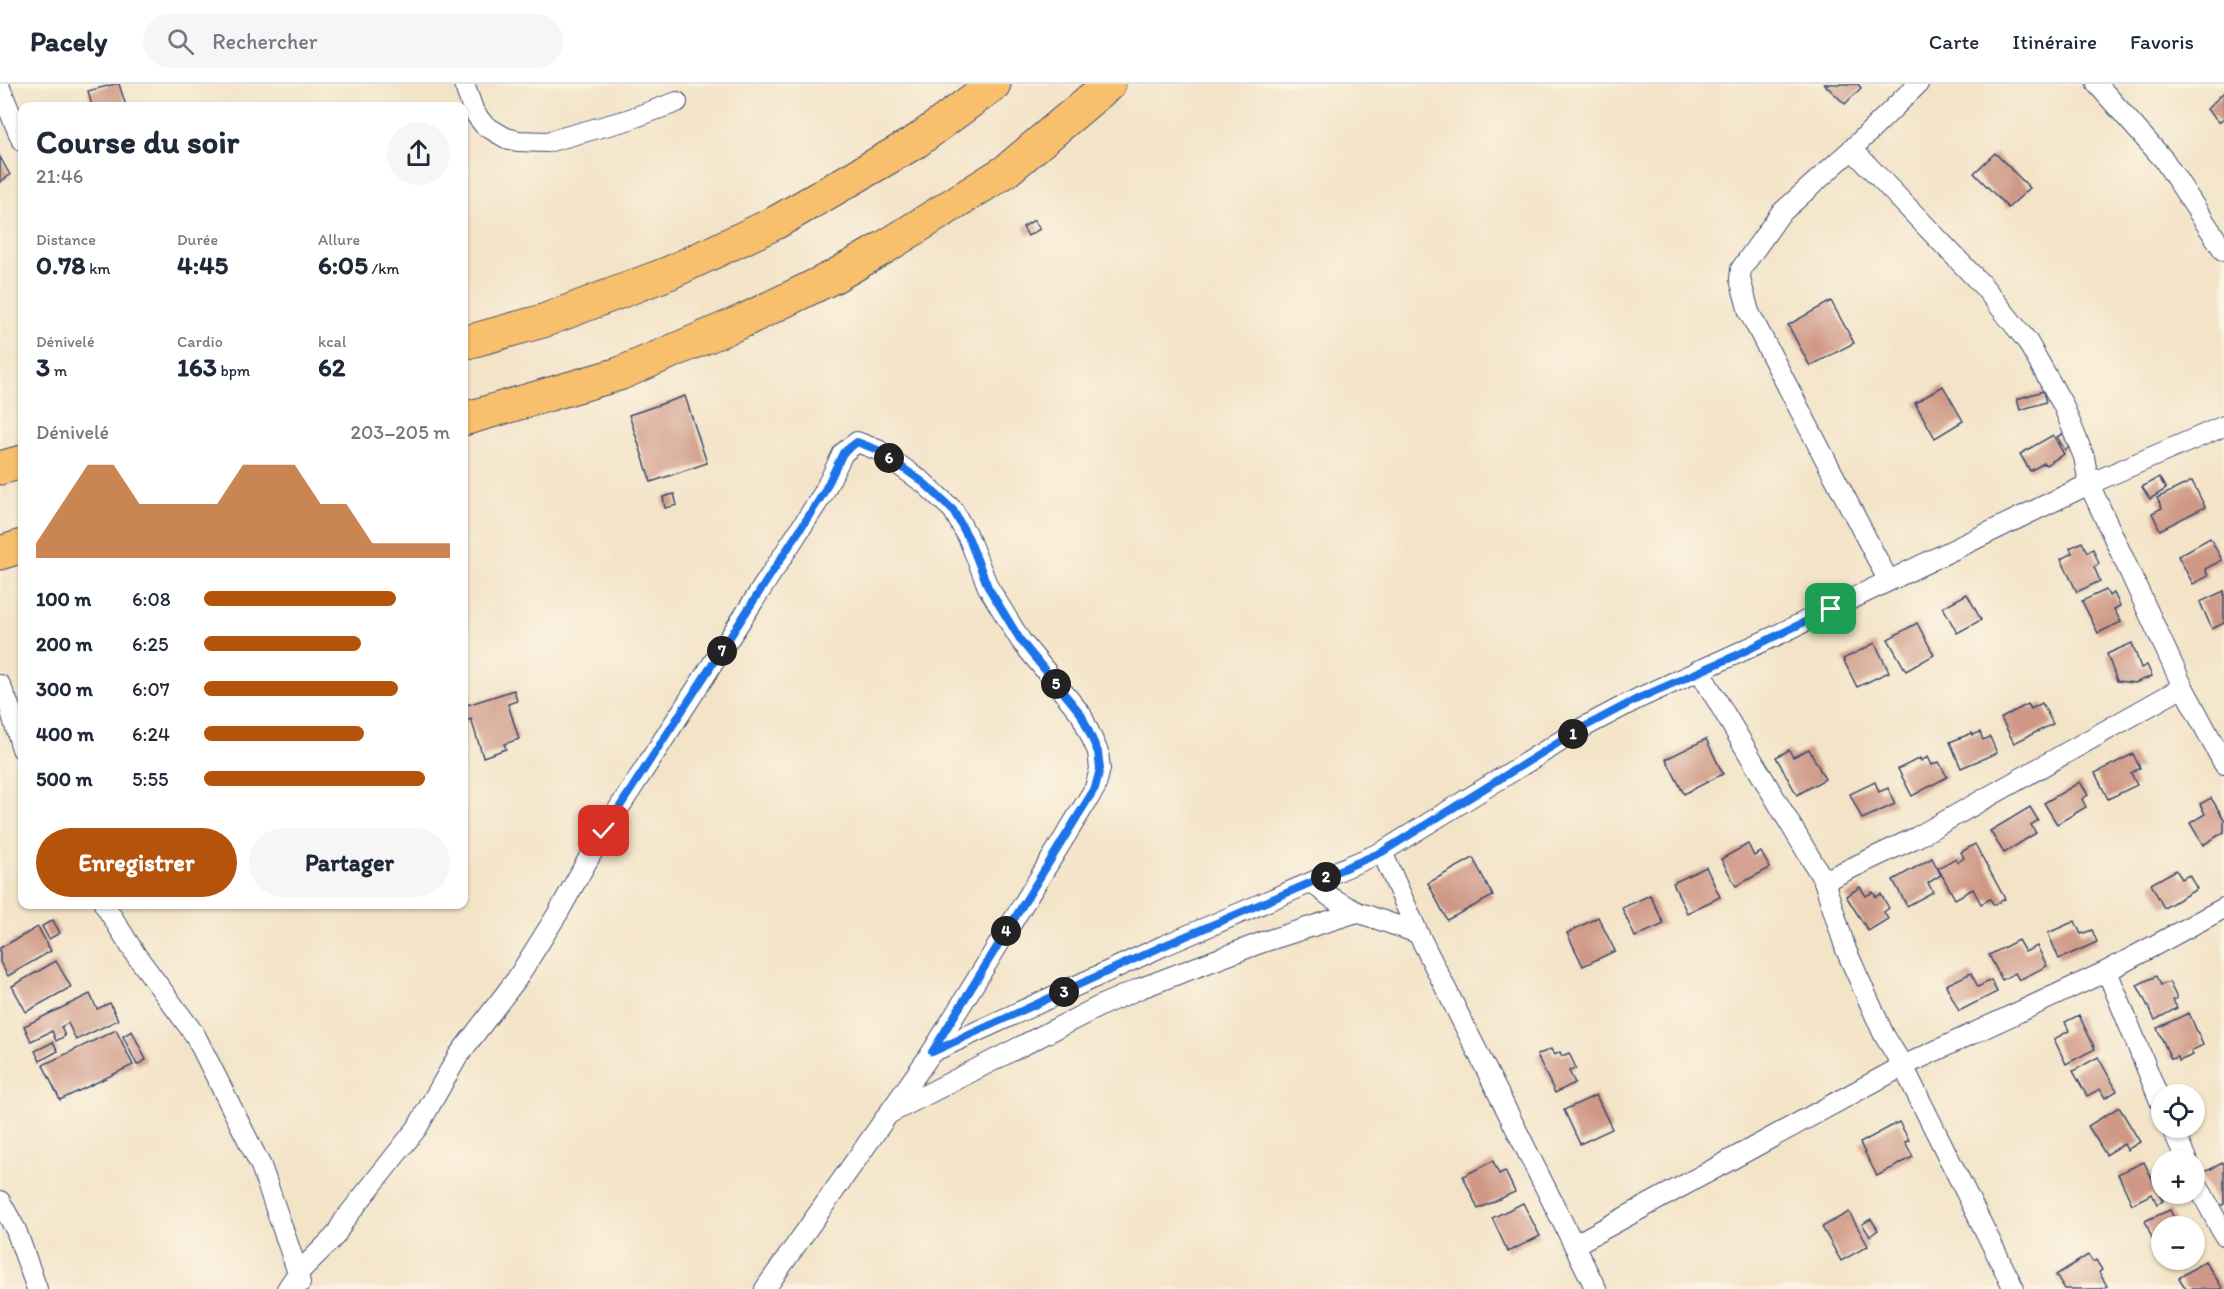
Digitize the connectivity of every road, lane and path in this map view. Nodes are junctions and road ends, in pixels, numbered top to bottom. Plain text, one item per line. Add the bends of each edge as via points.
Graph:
1 (464, 84) edge
2 (994, 84) edge
3 (1109, 84) edge
4 (1918, 84) edge
5 (2097, 84) edge
6 (0, 88) edge
7 (677, 102) dead end
8 (18, 131) edge
9 (1852, 149) junction
10 (2224, 251) edge
11 (468, 342) edge
12 (468, 418) edge
13 (2224, 426) edge
14 (18, 463) edge
15 (0, 468) edge
16 (2089, 484) junction
17 (18, 547) edge
18 (0, 553) edge
19 (1888, 580) junction
20 (1699, 670) junction
21 (0, 686) edge
22 (2182, 687) junction
23 (18, 735) edge
24 (2224, 764) edge
25 (1382, 852) junction
26 (1824, 881) junction
27 (1312, 883) junction
28 (2224, 908) edge
29 (107, 909) edge
30 (1357, 912) junction
31 (1418, 933) junction
32 (2107, 971) junction
33 (1105, 973) junction
34 (1104, 1004) junction
35 (932, 1052) junction
36 (1903, 1066) junction
37 (2153, 1084) edge
38 (888, 1114) junction
39 (2205, 1199) edge
40 (0, 1201) edge
41 (2224, 1235) edge
42 (1574, 1245) junction
43 (295, 1284) edge
44 (37, 1289) edge
45 (765, 1289) edge
46 (1596, 1289) edge
47 (2014, 1289) edge

1 - 7 street via 474,112 484,125 518,141 547,142
2 - 11 highway via 917,141 775,223 658,278 543,321
3 - 12 highway via 1006,171 833,277 619,374
4 - 9 street
5 - 10 street via 2164,160
6 - 8 street
9 - 16 street via 1984,287 2027,341 2064,405 2084,457
9 - 19 street via 1780,214 1741,269 1740,279 1749,312
13 - 16 street
14 - 15 highway
16 - 19 street
16 - 22 street
17 - 18 highway
19 - 20 street
20 - 25 street via 1582,728
20 - 26 street
21 - 23 street
22 - 24 street
22 - 26 street via 1917,837
25 - 27 street
25 - 31 street
26 - 36 street via 1846,950 1884,1035
27 - 30 street
27 - 33 street
28 - 32 street
29 - 43 street via 195,1035 261,1166
30 - 31 street
30 - 34 street via 1263,942
31 - 42 street
32 - 36 street
32 - 37 street
33 - 34 street
33 - 35 street
34 - 38 street
35 - 38 street
35 - 43 street via 1095,788 1100,769 1098,752 1081,714 1021,641 988,587 953,510 878,450 857,442 843,453 823,494 604,831 516,980 458,1056 417,1128
36 - 42 street
36 - 47 street
38 - 45 street
39 - 41 street
40 - 44 street via 16,1230
42 - 46 street

